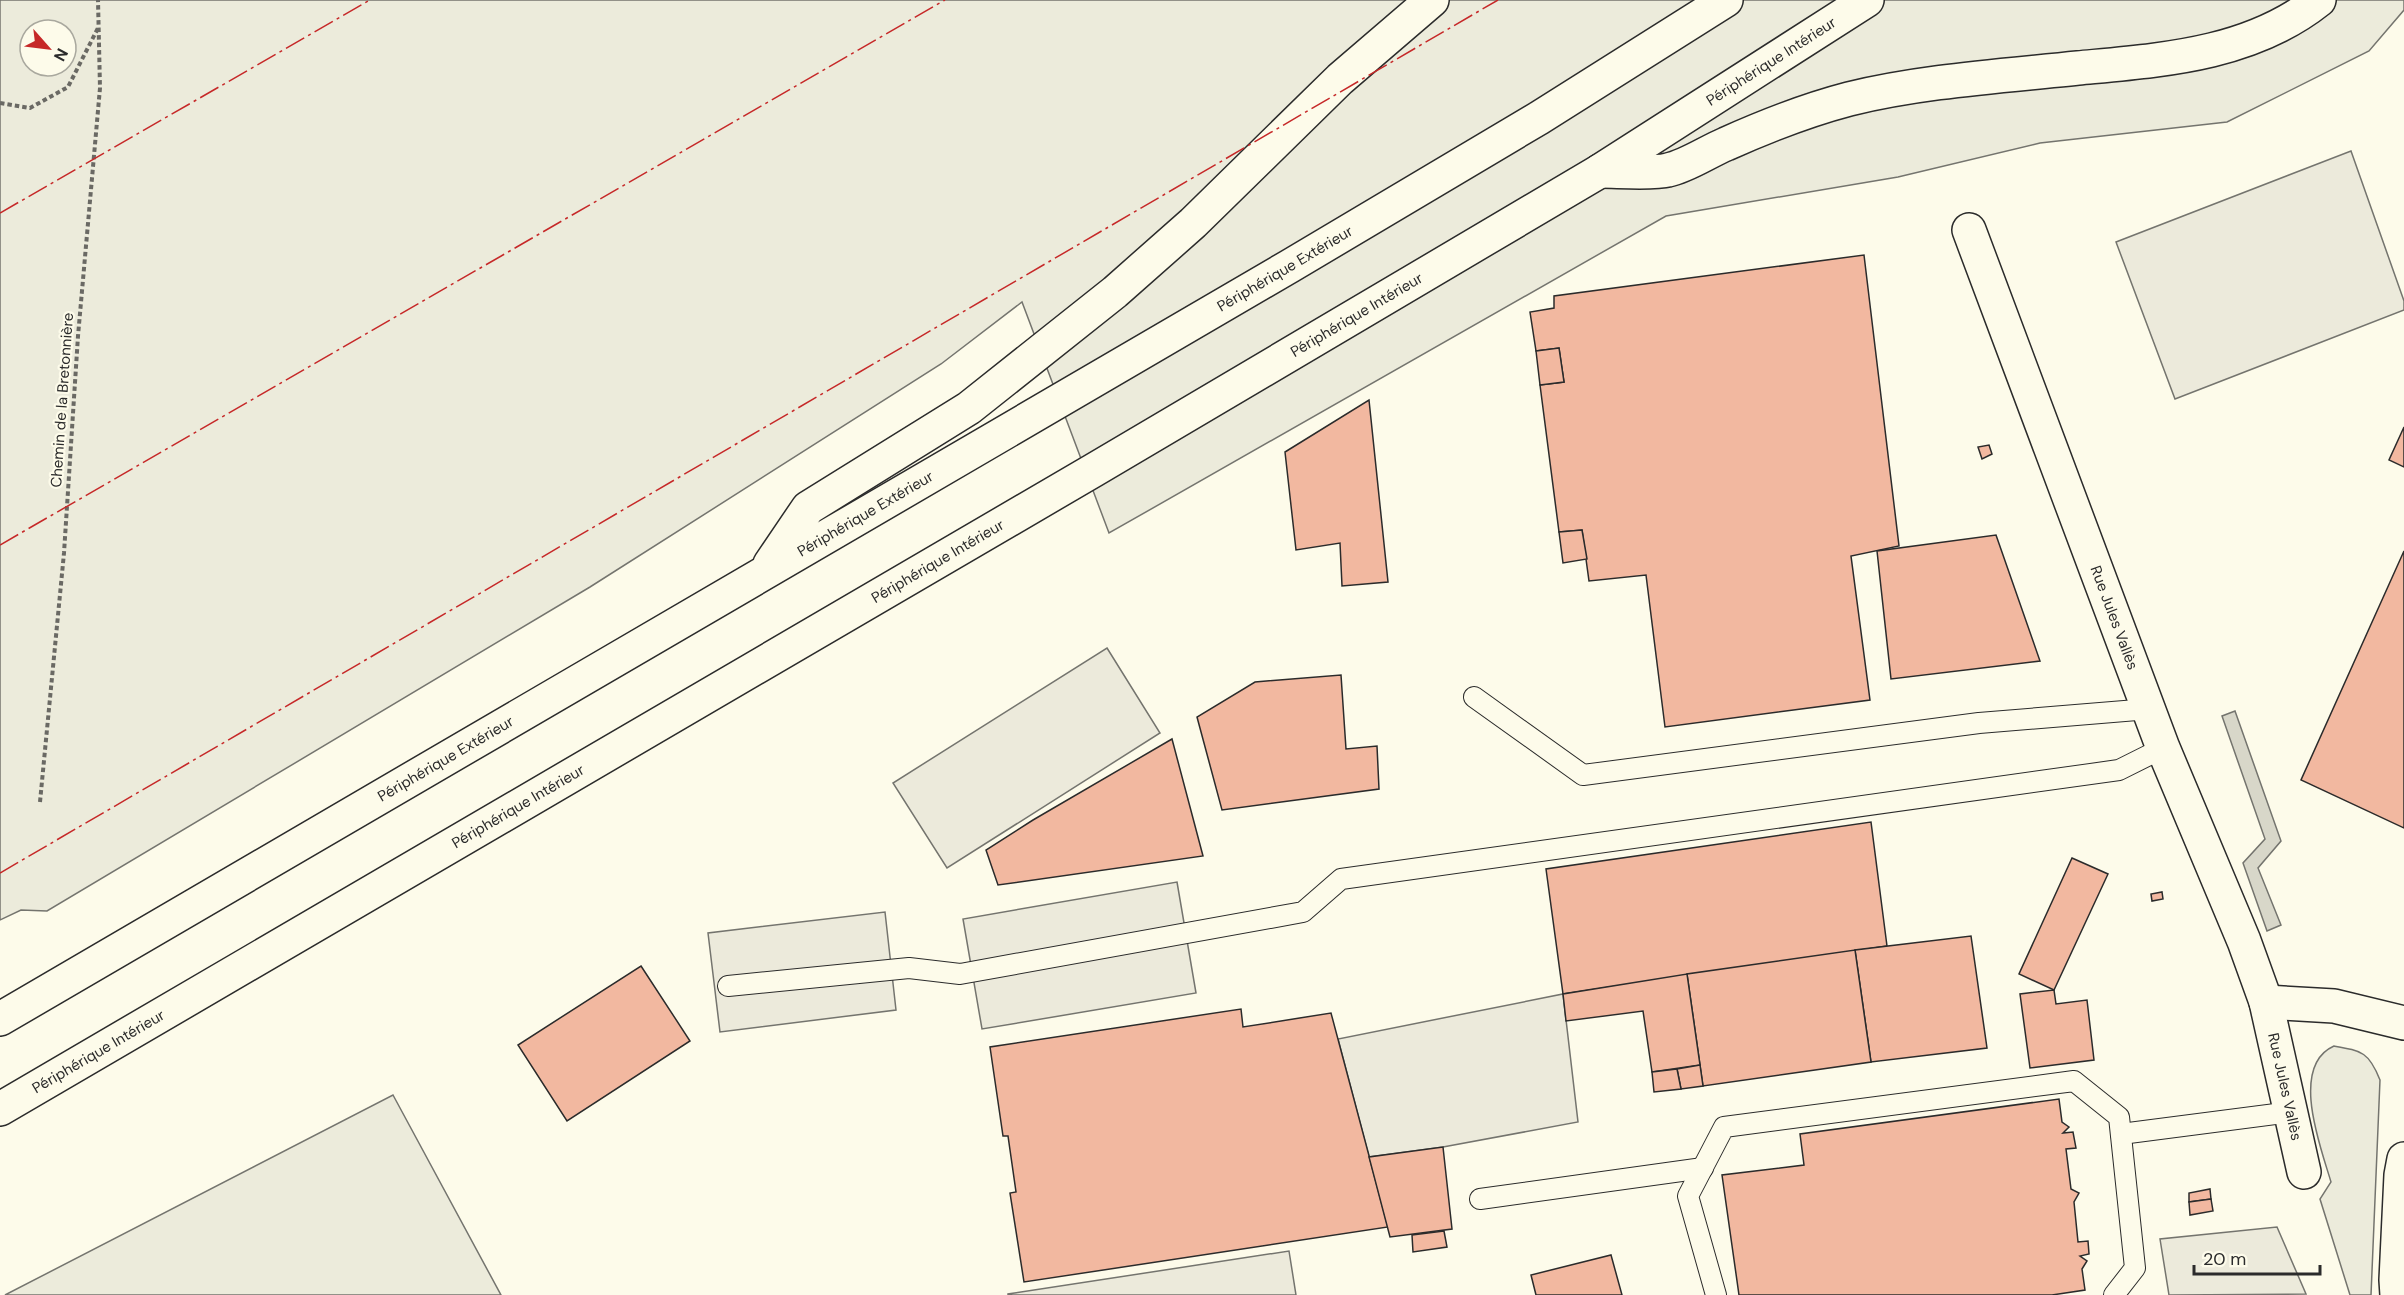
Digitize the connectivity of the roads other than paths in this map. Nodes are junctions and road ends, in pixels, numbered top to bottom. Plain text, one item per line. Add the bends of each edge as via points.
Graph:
1 (1432, 0) edge
2 (1726, 0) edge
3 (1867, 0) edge
4 (2319, 0) edge
5 (1600, 171) junction
6 (1969, 230) dead end
7 (765, 572) junction
8 (1474, 697) dead end
9 (2149, 709) junction
10 (2163, 748) junction
11 (728, 986) dead end
12 (2266, 1002) junction
13 (0, 1019) edge
14 (2404, 1023) edge
15 (0, 1109) edge
16 (2291, 1112) junction
17 (2121, 1134) junction
18 (2404, 1158) edge
19 (1703, 1168) junction
20 (2304, 1172) dead end
21 (1480, 1199) dead end
22 (1716, 1295) edge
23 (2114, 1295) edge
24 (2397, 1295) edge

1 - 7 main road via 1340,79 1193,223 1115,292 969,408 808,508
2 - 7 main road, Périphérique Extérieur via 1529,123
3 - 5 main road, Périphérique Intérieur
4 - 5 main road via 2281,26 2225,47 1850,99 1770,125 1667,170
5 - 15 main road, Périphérique Intérieur
6 - 9 main road, Rue Jules Vallès
7 - 13 main road, Périphérique Extérieur
8 - 9 lane via 1583,775 1978,723
9 - 10 main road, Rue Jules Vallès
10 - 11 lane via 2119,770 1341,879 1303,912 960,974 909,968
10 - 12 main road, Rue Jules Vallès
12 - 14 main road via 2334,1006
12 - 16 main road, Rue Jules Vallès
16 - 17 lane
16 - 20 main road, Rue Jules Vallès
17 - 19 lane via 2120,1117 2074,1081 1724,1127
17 - 23 lane via 2135,1268
18 - 24 main road
19 - 21 lane
19 - 22 lane via 1688,1196

